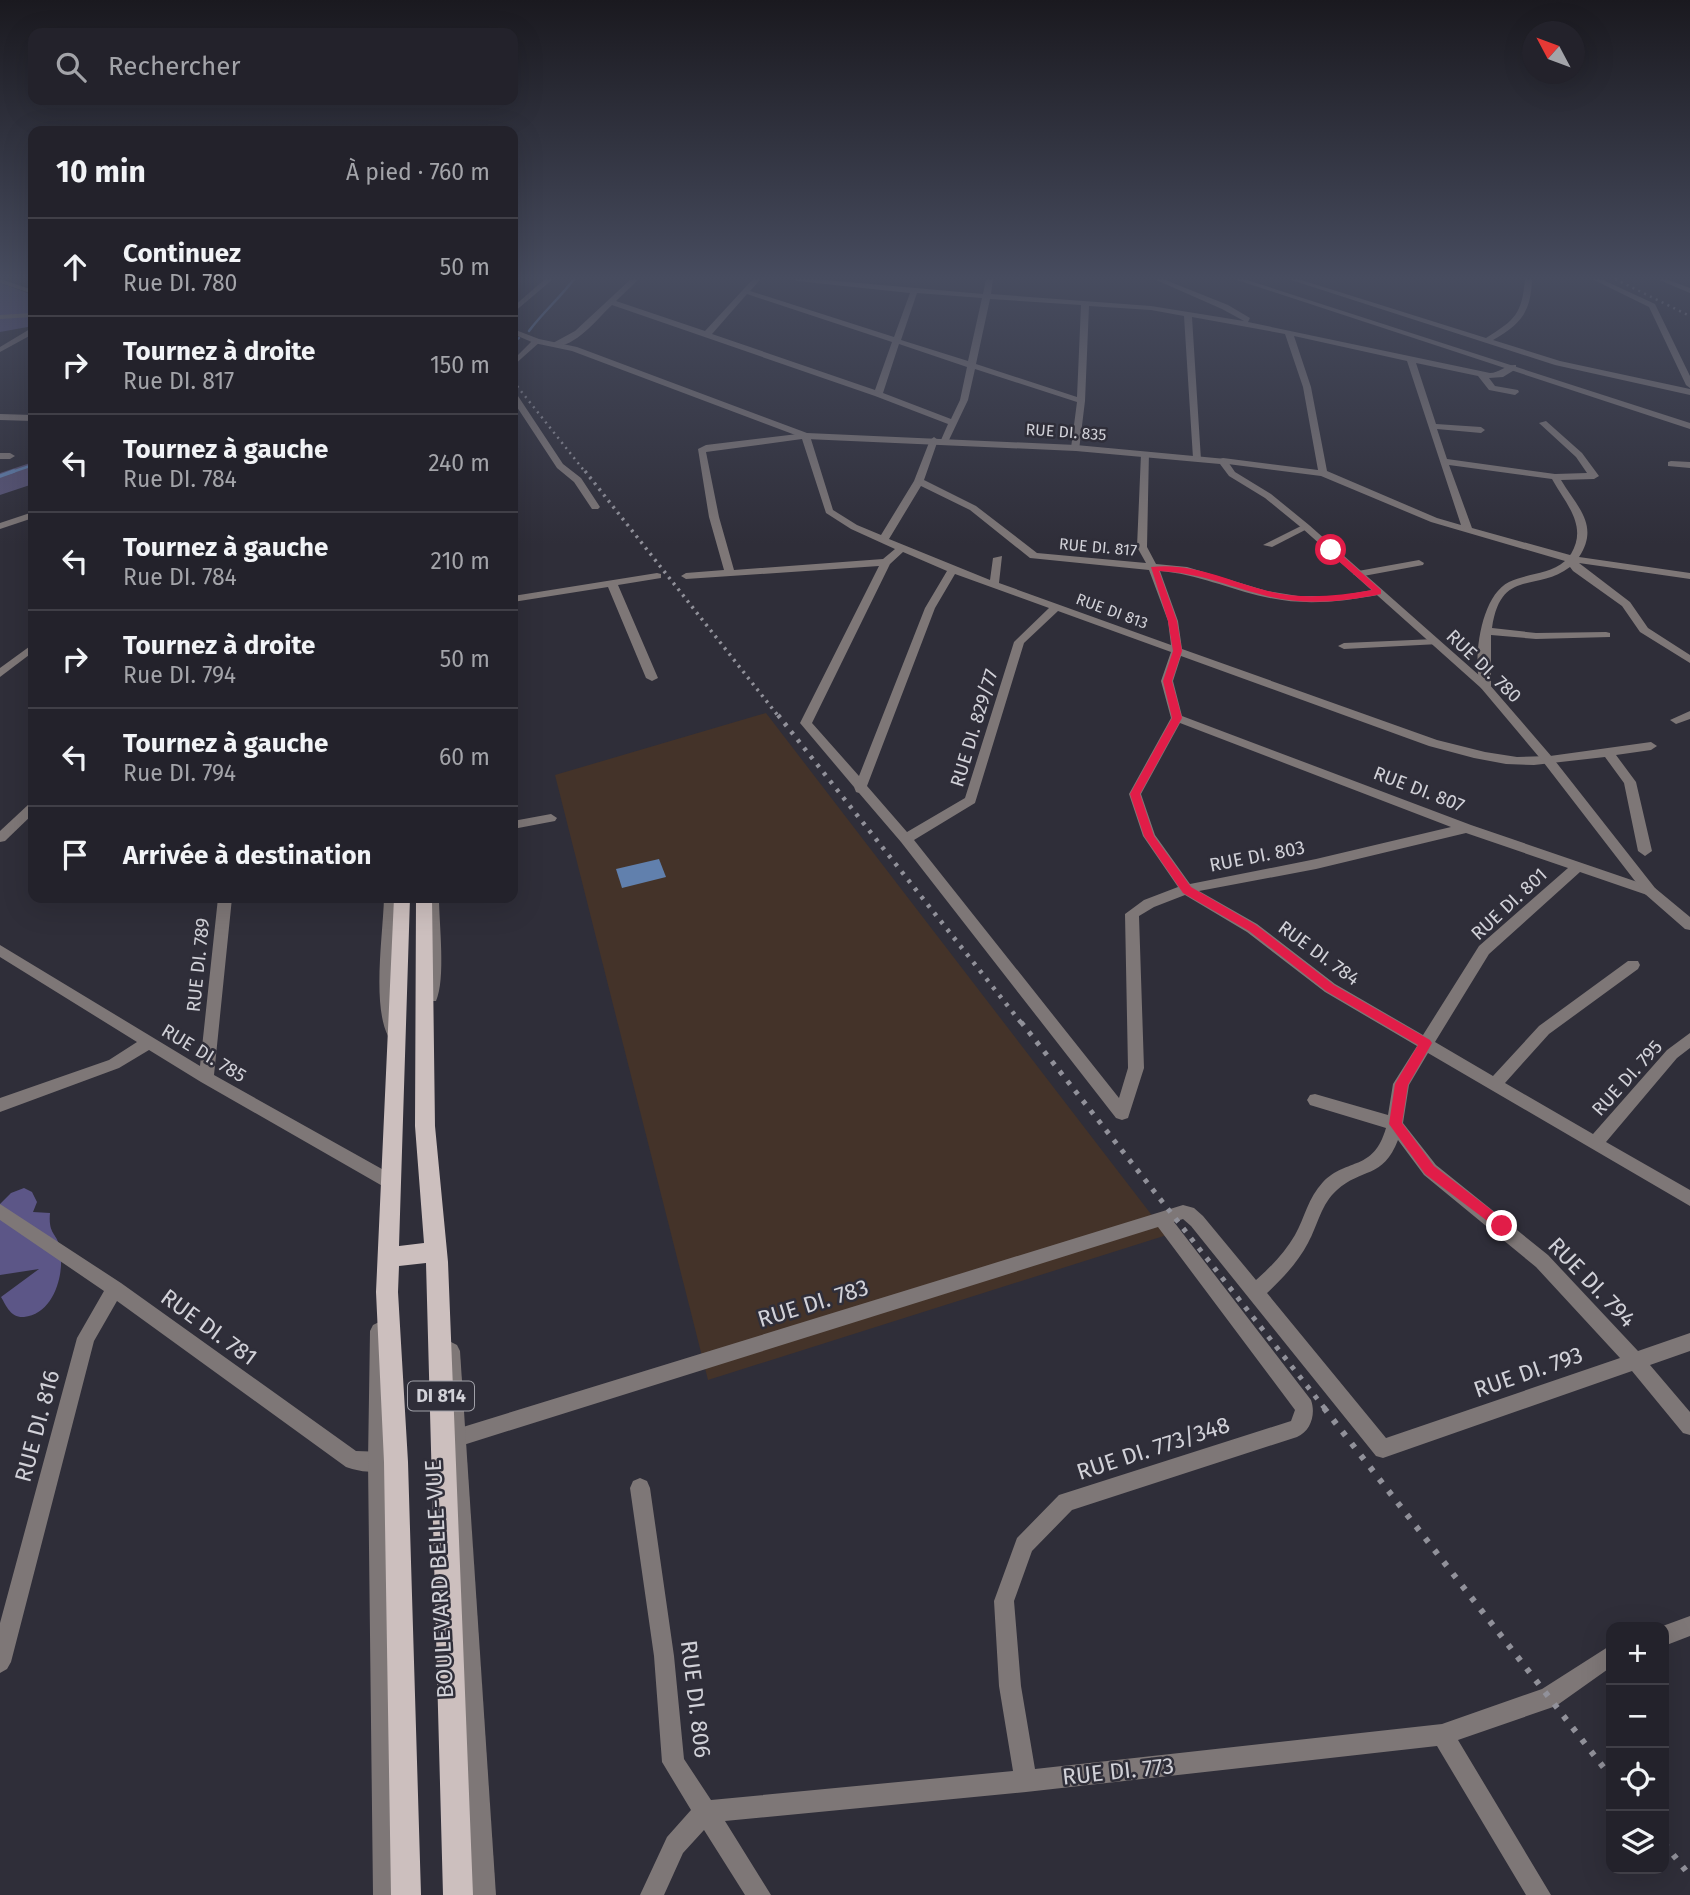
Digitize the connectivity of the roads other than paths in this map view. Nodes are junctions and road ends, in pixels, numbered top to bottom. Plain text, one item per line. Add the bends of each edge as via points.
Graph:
1 (618, 367) edge
2 (802, 367) edge
3 (888, 367) edge
4 (973, 367) edge
5 (974, 367) edge
6 (1082, 367) edge
7 (1192, 367) edge
8 (1300, 367) edge
9 (1413, 367) edge
10 (1448, 367) edge
11 (1513, 367) edge
12 (1514, 367) edge
13 (1578, 367) edge
14 (1682, 367) edge
15 (1481, 374) junction
16 (1690, 384) edge
17 (1515, 392) dead end
18 (1690, 392) edge
19 (878, 394) junction
20 (1081, 401) junction
21 (518, 403) edge
22 (0, 417) edge
23 (28, 418) edge
24 (953, 423) junction
25 (1543, 423) dead end
26 (1432, 426) junction
27 (1690, 426) edge
28 (1480, 430) dead end
29 (806, 436) junction
30 (939, 440) junction
31 (1076, 447) junction
32 (1146, 454) junction
33 (1198, 458) junction
34 (1223, 461) junction
35 (1443, 461) junction
36 (1671, 464) dead end
37 (1690, 465) edge
38 (1323, 472) junction
39 (1555, 477) junction
40 (919, 481) junction
41 (595, 507) dead end
42 (28, 517) edge
43 (0, 526) edge
44 (1306, 527) junction
45 (1468, 530) junction
46 (883, 540) junction
47 (1268, 545) dead end
48 (901, 549) junction
49 (998, 558) dead end
50 (1571, 559) junction
51 (886, 562) junction
52 (1419, 563) dead end
53 (1154, 569) junction
54 (953, 570) junction
55 (730, 573) junction
56 (1358, 574) junction
57 (657, 576) dead end
58 (686, 576) dead end
59 (1690, 576) edge
60 (612, 583) junction
61 (994, 585) junction
62 (1378, 592) junction
63 (518, 598) edge
64 (1055, 608) junction
65 (1488, 631) junction
66 (1606, 635) dead end
67 (1435, 642) junction
68 (1344, 646) dead end
69 (28, 651) edge
70 (1177, 651) junction
71 (1690, 660) edge
72 (0, 674) edge
73 (652, 678) dead end
74 (1485, 686) junction
75 (1690, 715) edge
76 (1177, 718) junction
77 (1676, 720) dead end
78 (1651, 746) dead end
79 (1607, 751) junction
80 (1548, 760) junction
81 (860, 789) junction
82 (28, 812) edge
83 (551, 818) dead end
84 (518, 824) edge
85 (1466, 828) junction
86 (0, 838) edge
87 (906, 839) junction
88 (1645, 851) dead end
89 (1577, 867) junction
90 (1187, 890) junction
91 (1650, 891) junction
92 (224, 903) edge
93 (391, 903) edge
94 (402, 903) edge
95 (424, 903) edge
96 (432, 903) edge
97 (1690, 925) edge
98 (0, 950) edge
99 (1633, 965) dead end
100 (1690, 1039) edge
101 (148, 1043) junction
102 (1426, 1043) junction
103 (424, 1058) junction
104 (397, 1060) junction
105 (206, 1078) junction
106 (1495, 1084) junction
107 (1315, 1100) dead end
108 (0, 1105) edge
109 (1395, 1124) junction
110 (1595, 1143) junction
111 (392, 1183) junction
112 (1690, 1199) edge
113 (0, 1211) edge
114 (1162, 1220) junction
115 (389, 1257) junction
116 (436, 1257) junction
117 (115, 1289) junction
118 (1255, 1293) junction
119 (1690, 1342) edge
120 (1635, 1361) junction
121 (1690, 1426) edge
122 (457, 1438) junction
123 (387, 1462) junction
124 (640, 1488) dead end
125 (1690, 1626) edge
126 (1669, 1634) edge
127 (1606, 1658) edge
128 (0, 1662) edge
129 (1442, 1735) junction
130 (1026, 1781) junction
131 (704, 1812) junction
132 (385, 1895) edge
133 (406, 1895) edge
134 (458, 1895) edge
135 (484, 1895) edge
136 (652, 1895) edge
137 (760, 1895) edge
138 (1539, 1895) edge

1 - 29 street
2 - 19 street
3 - 19 street
4 - 24 street
5 - 20 street
6 - 20 street
7 - 33 street
8 - 38 street
9 - 26 street
10 - 15 street
11 - 15 street via 1500,375
12 - 27 street
13 - 18 street
14 - 16 street
15 - 17 street via 1492,388
19 - 24 street
20 - 31 street
21 - 41 street via 560,466 578,480
22 - 23 street
24 - 30 street
25 - 39 street via 1579,454 1594,476
26 - 28 street
26 - 35 street
29 - 30 street, RUE DI. 835
29 - 46 street, RUE DI 813 via 829,512
29 - 55 street via 701,451
30 - 31 street, RUE DI. 835
30 - 40 street
31 - 32 street, RUE DI. 835
32 - 33 street, RUE DI. 835
32 - 53 street via 1142,547
33 - 34 street, RUE DI. 835
34 - 38 street, RUE DI. 835
34 - 44 street, RUE DI. 780 via 1233,474
35 - 39 street
35 - 45 street
36 - 37 street
38 - 45 street, RUE DI. 835
39 - 50 street via 1584,526 1582,545
40 - 46 street
40 - 53 street, RUE DI. 817 via 972,507 1012,544 1034,556
42 - 43 street
44 - 47 street
44 - 56 street, RUE DI. 780
45 - 50 street, RUE DI. 835
46 - 48 street, RUE DI 813
48 - 51 street
48 - 54 street, RUE DI 813
49 - 61 street
50 - 59 street, RUE DI. 835
50 - 65 street via 1560,569 1513,583 1500,593 1492,605
50 - 71 street via 1577,569 1626,604 1644,630
51 - 55 street
51 - 81 street via 806,723
52 - 56 street
53 - 62 street, RUE DI. 817 via 1208,574 1266,594 1298,599
53 - 70 street via 1170,610
54 - 61 street, RUE DI 813
54 - 81 street via 930,608
55 - 58 street
56 - 62 street, RUE DI. 780
57 - 60 street
60 - 63 street
60 - 73 street
61 - 64 street, RUE DI 813
62 - 67 street, RUE DI. 780
64 - 70 street, RUE DI 813
64 - 87 street, RUE DI. 829/77 via 1018,642 971,800
65 - 66 street
65 - 74 street
67 - 68 street
67 - 74 street, RUE DI. 780
69 - 72 street
70 - 76 street via 1167,681
70 - 80 street, RUE DI 813 via 1433,743 1516,761
74 - 80 street, RUE DI. 780
75 - 77 street
76 - 85 street, RUE DI. 807
76 - 90 street, RUE DI. 784 via 1135,794 1149,836
78 - 79 street, RUE DI 813
79 - 80 street, RUE DI 813
79 - 88 street via 1630,782
80 - 91 street, RUE DI. 780
81 - 87 street
82 - 86 street
83 - 84 street
85 - 89 street, RUE DI. 807
85 - 90 street, RUE DI. 803
87 - 90 street, RUE DI. 803 via 1122,1112 1136,1068 1132,914 1146,903
89 - 91 street, RUE DI. 807
89 - 102 street, RUE DI. 801 via 1483,950
90 - 102 street, RUE DI. 784 via 1252,928 1330,988
91 - 97 street, RUE DI. 780
92 - 105 street, RUE DI. 789
93 - 104 street, BOULEVARD BELLE-VUE via 387,1007
94 - 104 main road, BOULEVARD BELLE-VUE / DI 814
95 - 103 main road, BOULEVARD BELLE-VUE / DI 814
96 - 103 street, BOULEVARD BELLE-VUE via 433,977
98 - 101 street, RUE DI. 785
99 - 106 street via 1544,1030
100 - 110 street, RUE DI. 795
101 - 105 street, RUE DI. 785
101 - 108 street via 114,1064
102 - 106 street, RUE DI. 784
102 - 109 street via 1401,1084
103 - 104 main road
103 - 116 main road, BOULEVARD BELLE-VUE / DI 814 via 429,1211
104 - 111 main road, BOULEVARD BELLE-VUE / DI 814
105 - 111 street, RUE DI. 785
106 - 110 street, RUE DI. 784
107 - 109 street
109 - 118 street via 1380,1160 1322,1195 1301,1240 1279,1271
109 - 120 street, RUE DI. 794 via 1430,1170 1542,1261
110 - 112 street, RUE DI. 784
111 - 115 main road, BOULEVARD BELLE-VUE / DI 814
113 - 117 street, RUE DI. 781
114 - 118 street, RUE DI. 783 via 1188,1213
114 - 122 street, RUE DI. 783
114 - 130 street, RUE DI. 773/348 via 1304,1407 1303,1420 1297,1429 1066,1502 1024,1545 1004,1601 1010,1686
115 - 116 main road
115 - 123 main road, BOULEVARD BELLE-VUE / DI 814
116 - 122 street, BOULEVARD BELLE-VUE via 447,1293
116 - 134 main road, BOULEVARD BELLE-VUE / DI 814
117 - 123 street, RUE DI. 781 via 353,1460
117 - 128 street, RUE DI. 816 via 86,1338
118 - 120 street, RUE DI. 793 via 1383,1449
119 - 120 street, RUE DI. 793
120 - 121 street, RUE DI. 794
122 - 135 street, BOULEVARD BELLE-VUE
123 - 132 street, BOULEVARD BELLE-VUE
123 - 133 main road, BOULEVARD BELLE-VUE / DI 814
124 - 131 street, RUE DI. 806 via 664,1656 673,1762
125 - 126 street
127 - 129 street, RUE DI. 773 via 1548,1698
129 - 130 street, RUE DI. 773
129 - 138 street
130 - 131 street, RUE DI. 773
131 - 136 street via 674,1845
131 - 137 street, RUE DI. 806

